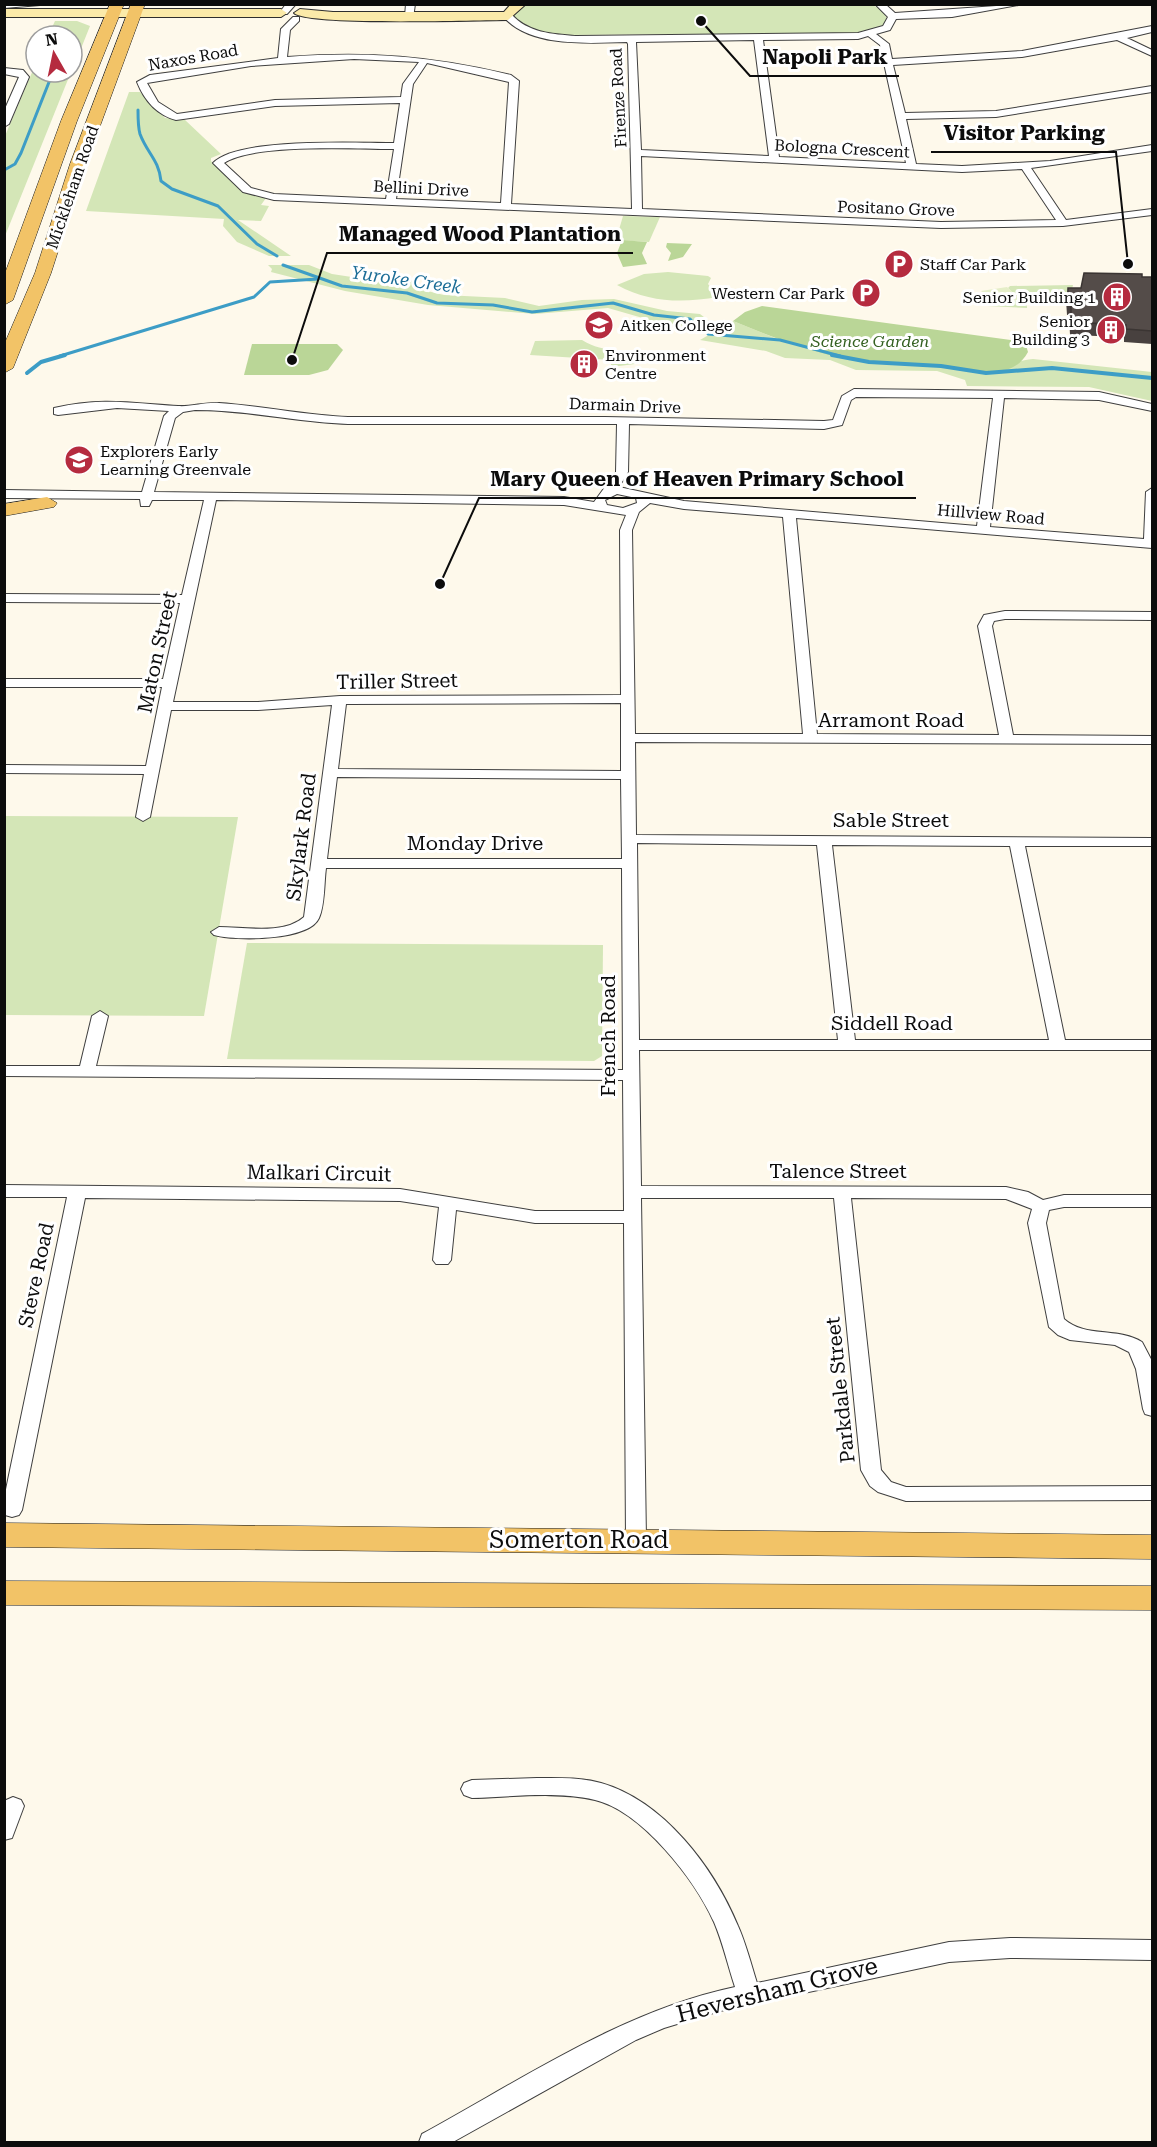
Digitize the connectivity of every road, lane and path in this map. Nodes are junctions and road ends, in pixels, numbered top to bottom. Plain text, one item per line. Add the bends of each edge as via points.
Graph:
1 (48, 4) edge
2 (153, 4) edge
3 (520, 4) edge
4 (879, 4) edge
5 (1020, 4) edge
6 (4, 5) edge
7 (116, 10) edge
8 (411, 10) edge
9 (167, 13) junction
10 (4, 15) edge
11 (290, 15) edge
12 (134, 16) edge
13 (508, 16) junction
14 (893, 16) junction
15 (77, 17) junction
16 (1152, 29) edge
17 (871, 34) junction
18 (106, 35) junction
19 (758, 37) junction
20 (1118, 37) junction
21 (630, 40) junction
22 (1152, 53) edge
23 (282, 60) junction
24 (424, 60) junction
25 (888, 62) junction
26 (4, 71) edge
27 (1152, 89) edge
28 (406, 100) junction
29 (900, 116) junction
30 (4, 124) edge
31 (399, 146) junction
32 (1152, 148) edge
33 (636, 153) junction
34 (774, 160) junction
35 (1025, 166) junction
36 (912, 167) junction
37 (391, 201) junction
38 (506, 208) junction
39 (637, 211) junction
40 (1152, 212) edge
41 (1063, 223) junction
42 (4, 300) edge
43 (4, 368) edge
44 (999, 395) junction
45 (1152, 407) edge
46 (177, 409) junction
47 (58, 411) dead end
48 (623, 422) junction
49 (622, 472) junction
50 (1152, 492) edge
51 (6, 498) edge
52 (146, 499) junction
53 (210, 499) junction
54 (605, 501) junction
55 (638, 502) junction
56 (47, 503) joint
57 (789, 513) junction
58 (983, 530) junction
59 (626, 531) junction
60 (1151, 544) edge
61 (4, 598) edge
62 (188, 599) junction
63 (1152, 616) edge
64 (4, 683) edge
65 (170, 683) junction
66 (628, 699) junction
67 (340, 700) junction
68 (166, 706) junction
69 (630, 738) junction
70 (810, 739) junction
71 (1007, 740) junction
72 (1152, 740) edge
73 (4, 769) edge
74 (153, 770) junction
75 (331, 773) junction
76 (630, 775) junction
77 (143, 817) dead end
78 (630, 839) junction
79 (824, 840) junction
80 (1017, 841) junction
81 (1152, 842) edge
82 (319, 863) junction
83 (630, 864) junction
84 (219, 932) dead end
85 (100, 1016) dead end
86 (847, 1044) junction
87 (631, 1045) junction
88 (1058, 1045) junction
89 (1152, 1045) edge
90 (4, 1071) edge
91 (87, 1071) junction
92 (631, 1075) junction
93 (4, 1191) edge
94 (77, 1192) junction
95 (632, 1192) junction
96 (842, 1192) junction
97 (1152, 1201) edge
98 (448, 1204) junction
99 (1041, 1206) junction
100 (631, 1217) junction
101 (442, 1260) dead end
102 (1152, 1409) edge
103 (1152, 1493) edge
104 (12, 1524) edge
105 (636, 1540) junction
106 (1152, 1547) edge
107 (4, 1593) edge
108 (1149, 1600) edge
109 (472, 1789) dead end
110 (13, 1806) dead end
111 (4, 1831) edge
112 (1152, 1950) edge
113 (749, 1994) junction
114 (431, 2142) edge

1 - 6 street
2 - 9 street
3 - 13 street
4 - 14 street
5 - 14 street via 952,14
7 - 10 street
7 - 12 street
7 - 15 street
7 - 18 main road, Mickleham Road
8 - 11 street
8 - 13 street
9 - 11 street
9 - 12 street
10 - 15 street
11 - 12 street
11 - 23 street
12 - 43 main road, Mickleham Road
13 - 21 street, Firenze Road via 519,29 535,34
14 - 17 street via 887,28
15 - 18 street
16 - 20 street
17 - 19 street via 836,38
17 - 25 street via 884,42
18 - 42 main road, Mickleham Road via 69,121
19 - 21 street
19 - 34 street
20 - 22 street
20 - 25 street via 992,58
21 - 33 street, Firenze Road
23 - 24 street, Naxos Road
23 - 28 street, Naxos Road via 207,68 142,82 148,96 166,114 180,117 275,102
24 - 28 street via 409,79
24 - 38 street, Naxos Road via 514,81
25 - 29 street
26 - 30 street via 24,75
27 - 29 street via 1026,111
28 - 31 street
29 - 36 street
31 - 37 street
31 - 37 street, Bellini Drive via 282,147 220,159 219,164 242,186 261,195
32 - 35 street, Bologna Crescent
33 - 34 street, Bologna Crescent
33 - 39 street, Firenze Road
34 - 36 street, Bologna Crescent
35 - 36 street, Bologna Crescent
35 - 41 street
37 - 38 street, Bellini Drive
38 - 39 street, Bellini Drive
39 - 41 street, Positano Grove via 941,225
40 - 41 street, Positano Grove
44 - 45 street, Darmain Drive via 1105,396
44 - 48 street, Darmain Drive via 849,394 838,422 824,425
44 - 58 street
46 - 47 street, Darmain Drive via 78,406
46 - 48 street, Darmain Drive via 236,408 314,419
46 - 52 street via 170,416
48 - 49 street
49 - 54 street
49 - 55 street
50 - 60 street
51 - 52 street
51 - 56 main road
52 - 53 street
52 - 56 street
53 - 54 street
53 - 62 street, Maton Street
54 - 55 street
54 - 55 street via 620,512
54 - 59 street
55 - 57 street, Hillview Road
55 - 59 street, French Road
57 - 58 street, Hillview Road
57 - 70 street
58 - 60 street, Hillview Road
59 - 66 street, French Road
61 - 62 street
62 - 65 street, Maton Street
63 - 71 street via 989,618 985,626
64 - 65 street
65 - 68 street, Maton Street
66 - 67 street, Triller Street
66 - 69 street, French Road
67 - 68 street, Triller Street via 258,706
67 - 75 street, Skylark Road
68 - 74 street, Maton Street
69 - 70 street, Arramont Road
69 - 76 street, French Road
70 - 71 street, Arramont Road
71 - 72 street, Arramont Road
73 - 74 street
74 - 77 street, Maton Street
75 - 76 street
75 - 82 street, Skylark Road
76 - 78 street, French Road
78 - 79 street, Sable Street
78 - 83 street, French Road
79 - 80 street, Sable Street
79 - 86 street
80 - 81 street, Sable Street
80 - 88 street
82 - 83 street, Monday Drive
82 - 84 street, Skylark Road via 312,918 301,928 282,933
83 - 87 street, French Road
85 - 91 street
86 - 87 street, Siddell Road
86 - 88 street, Siddell Road
87 - 92 street, French Road
88 - 89 street, Siddell Road
90 - 91 street
91 - 92 street
92 - 95 street, French Road
93 - 94 street, Malkari Circuit
94 - 98 street, Malkari Circuit via 400,1195 422,1196
94 - 104 street, Steve Road
95 - 96 street, Talence Street
95 - 100 street, French Road
96 - 99 street, Talence Street via 1006,1193
96 - 103 street, Parkdale Street via 871,1470 876,1483 906,1494
97 - 99 street via 1064,1201
98 - 100 street, Malkari Circuit via 535,1217
98 - 101 street
99 - 102 street via 1038,1223 1055,1322 1062,1331 1077,1337 1115,1338 1132,1344 1142,1355
100 - 105 street, French Road
104 - 105 main road, Somerton Road
105 - 106 main road, Somerton Road
107 - 108 main road
109 - 113 street via 599,1792 619,1800 649,1821 706,1886 726,1924
110 - 111 street
112 - 113 street, Heversham Grove via 1010,1948 949,1952
113 - 114 street, Heversham Grove via 689,2009 628,2033

